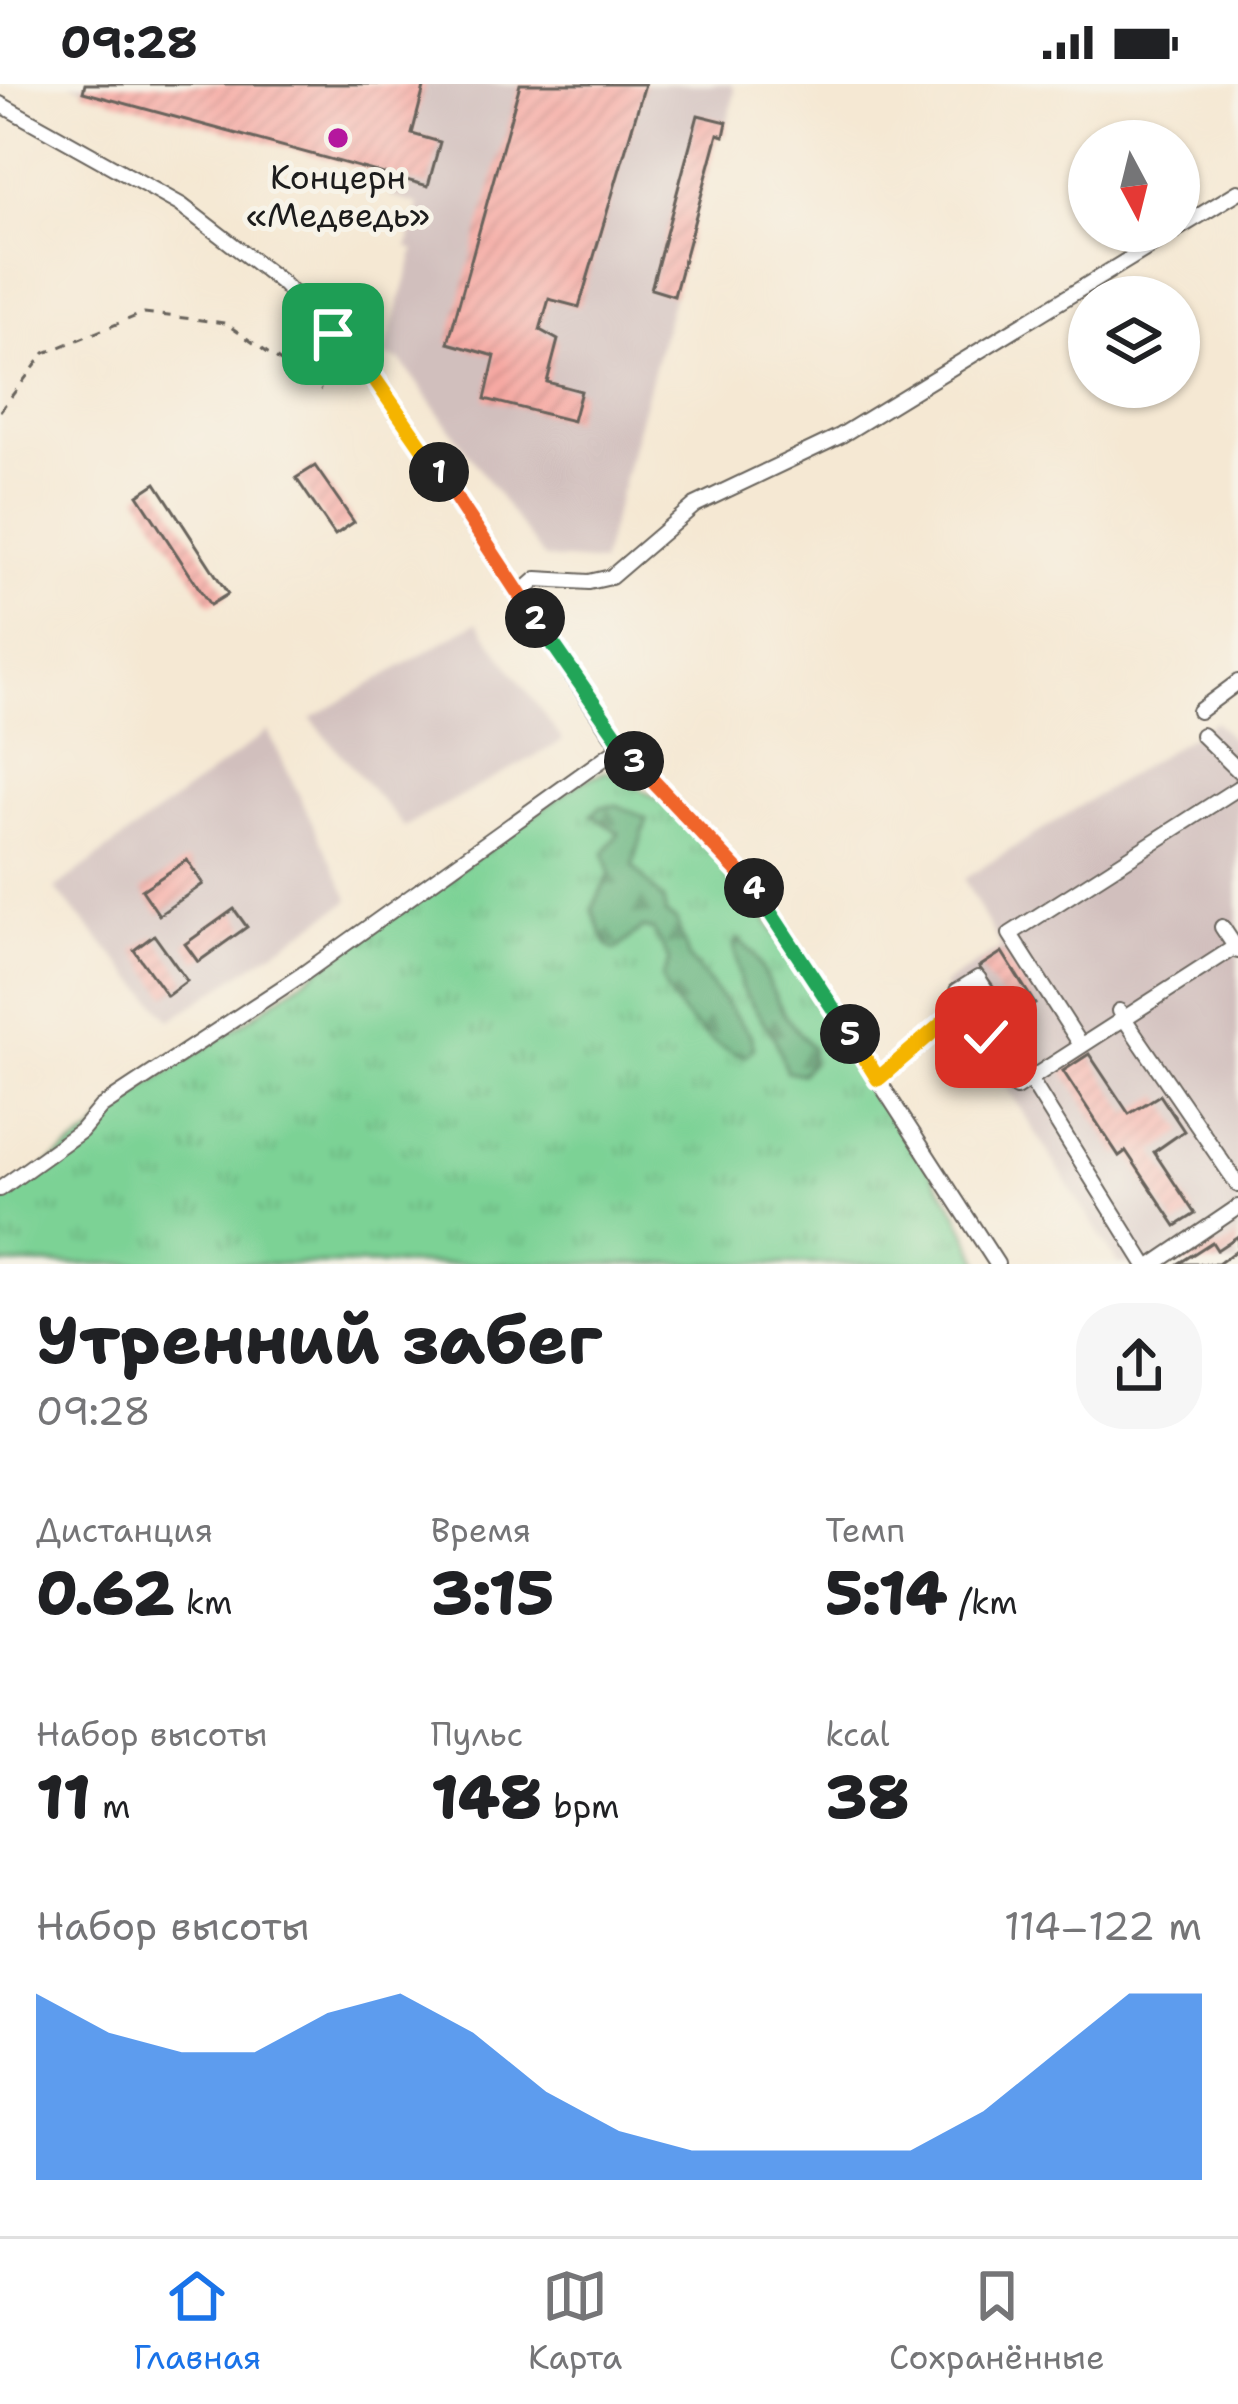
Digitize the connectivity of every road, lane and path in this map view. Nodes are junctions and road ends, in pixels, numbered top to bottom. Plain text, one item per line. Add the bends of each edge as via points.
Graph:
1 (0, 104) edge
2 (1238, 192) edge
3 (1200, 216) edge
4 (1141, 252) edge
5 (321, 390) dead end
6 (0, 411) edge
7 (520, 594) junction
8 (1238, 682) edge
9 (1199, 711) dead end
10 (1202, 735) dead end
11 (620, 747) junction
12 (1238, 770) edge
13 (1238, 788) edge
14 (1222, 927) dead end
15 (1237, 948) edge
16 (965, 1004) junction
17 (1121, 1013) junction
18 (984, 1034) junction
19 (1081, 1045) junction
20 (878, 1079) junction
21 (1030, 1079) junction
22 (1238, 1185) edge
23 (0, 1189) edge
24 (1238, 1208) edge
25 (997, 1264) edge
26 (1150, 1264) edge

1 - 7 street via 148,182 281,282 372,375
2 - 3 street
4 - 7 street via 840,436 695,505 611,577 537,579
5 - 6 path via 225,323 144,313 45,353
7 - 11 street
8 - 9 street
10 - 12 street
11 - 20 street via 751,883
11 - 23 street via 101,1107 81,1131
13 - 19 street via 1010,934
14 - 15 street
15 - 17 street
16 - 18 street
16 - 18 street via 957,991 978,978 1005,1020
16 - 20 street
17 - 19 street
17 - 22 street
18 - 21 street via 1016,1088
19 - 21 street
20 - 25 street
21 - 26 street
24 - 26 street

